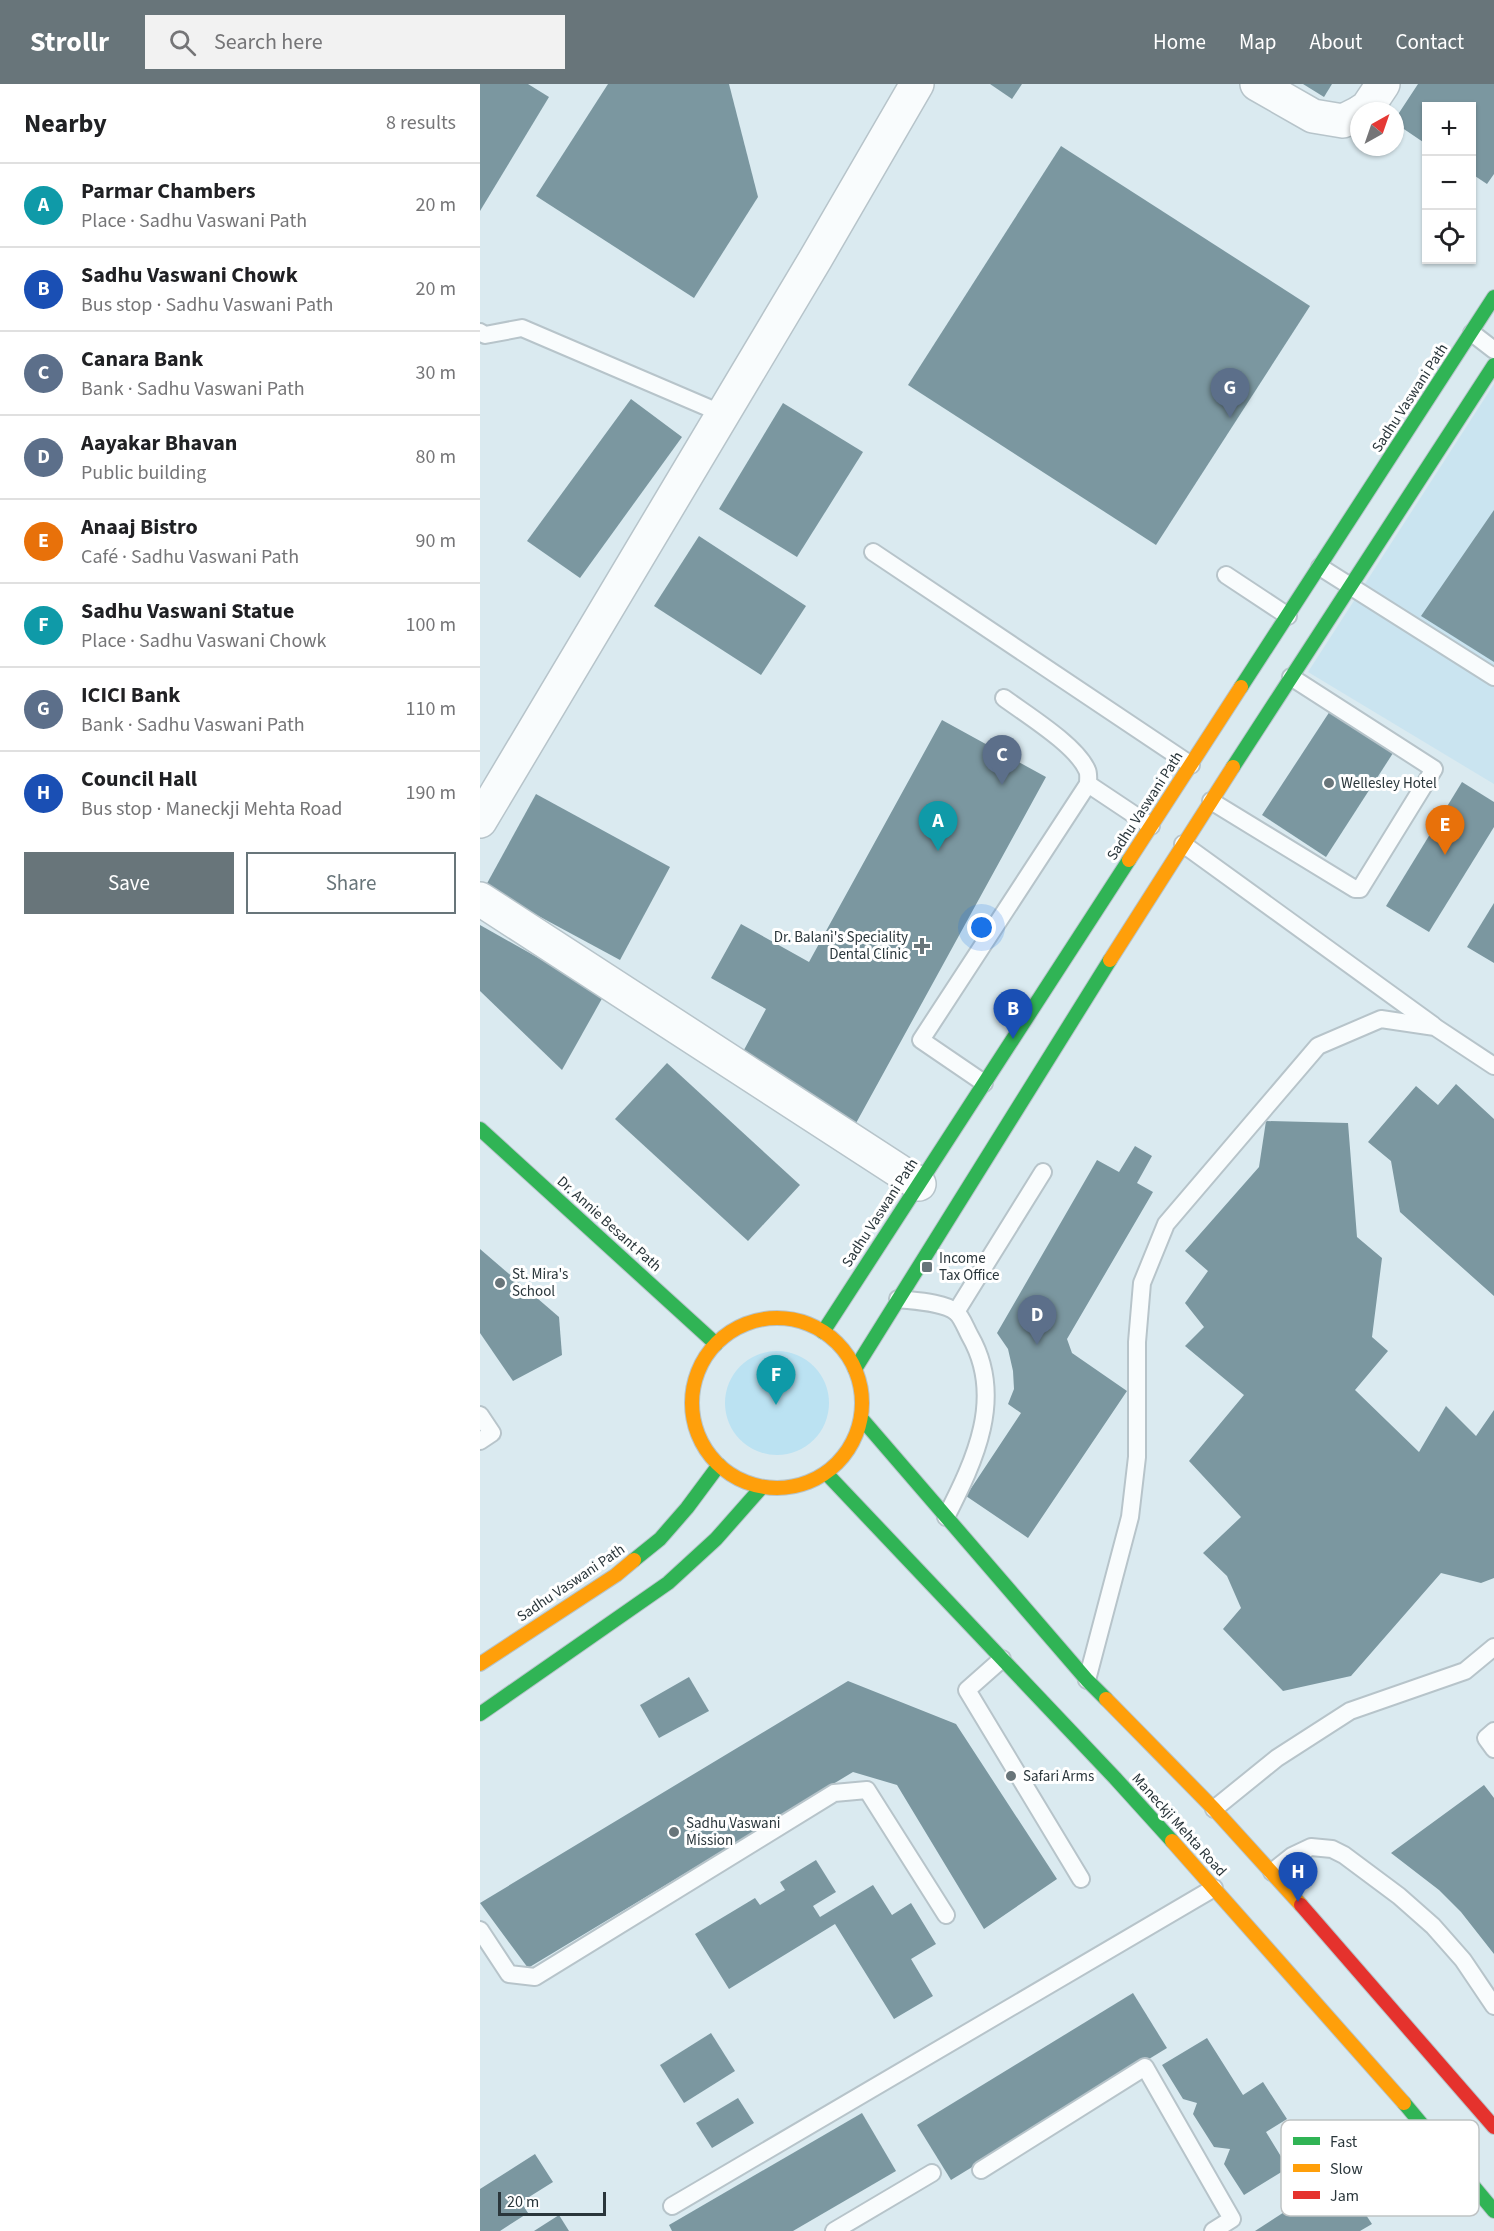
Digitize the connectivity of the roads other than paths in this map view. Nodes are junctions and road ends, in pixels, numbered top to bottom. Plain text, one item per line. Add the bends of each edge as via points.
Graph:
1 (917, 84) edge
2 (1257, 84) edge
3 (1383, 84) edge
4 (1371, 102) edge
5 (1350, 117) edge
6 (1494, 297) edge
7 (480, 332) edge
8 (1472, 333) junction
9 (1494, 350) edge
10 (1494, 365) edge
11 (723, 414) junction
12 (873, 552) dead end
13 (1320, 567) junction
14 (1226, 575) dead end
15 (1351, 586) junction
16 (1288, 616) junction
17 (1291, 677) junction
18 (1494, 677) edge
19 (1004, 699) dead end
20 (1191, 765) junction
21 (1088, 784) junction
22 (1211, 801) junction
23 (480, 821) edge
24 (1151, 826) junction
25 (1183, 844) junction
26 (480, 899) edge
27 (1435, 1027) junction
28 (1494, 1066) edge
29 (984, 1083) junction
30 (480, 1129) edge
31 (1043, 1172) dead end
32 (919, 1184) junction
33 (898, 1299) junction
34 (956, 1312) junction
35 (823, 1332) junction
36 (716, 1344) junction
37 (855, 1369) junction
38 (480, 1415) edge
39 (861, 1418) junction
40 (480, 1441) edge
41 (719, 1465) junction
42 (826, 1473) junction
43 (762, 1487) junction
44 (946, 1517) junction
45 (1494, 1647) edge
46 (483, 1656) edge
47 (1002, 1659) junction
48 (1087, 1680) junction
49 (480, 1714) edge
50 (1494, 1731) edge
51 (1494, 1749) edge
52 (1214, 1809) junction
53 (1272, 1872) junction
54 (1081, 1879) dead end
55 (1214, 1888) junction
56 (946, 1915) dead end
57 (480, 1930) edge
58 (1494, 2006) edge
59 (1418, 2120) edge
60 (1494, 2127) edge
61 (981, 2170) dead end
62 (932, 2173) dead end
63 (1479, 2193) edge
64 (672, 2206) dead end
65 (1494, 2211) edge
66 (834, 2231) edge
67 (1213, 2231) edge

1 - 11 street
2 - 5 street via 1313,116 1343,121
3 - 4 street
6 - 8 main road, Sadhu Vaswani Path
7 - 11 lane via 485,335 522,328
8 - 9 lane
8 - 13 main road, Sadhu Vaswani Path
10 - 15 main road
11 - 23 street
12 - 20 lane
13 - 15 lane
13 - 16 main road, Sadhu Vaswani Path
14 - 16 lane
15 - 17 main road
15 - 18 lane
16 - 20 main road, Sadhu Vaswani Path
17 - 22 main road
17 - 22 lane via 1434,769 1360,889
19 - 21 lane via 1069,746 1088,773
20 - 24 main road, Sadhu Vaswani Path
21 - 24 lane
21 - 29 lane via 921,1040
22 - 25 main road
24 - 29 main road, Sadhu Vaswani Path
25 - 27 lane
25 - 33 main road
26 - 32 street
27 - 28 lane
27 - 48 lane via 1381,1019 1318,1046 1166,1224 1142,1283 1137,1342 1137,1457 1130,1517
29 - 32 main road, Sadhu Vaswani Path
30 - 36 main road, Dr. Annie Besant Path
31 - 34 lane
32 - 35 main road, Sadhu Vaswani Path
33 - 34 lane via 935,1304
33 - 37 main road
34 - 44 lane via 978,1349 987,1381 975,1455
35 - 36 main road via 808,1324 775,1318 743,1325
35 - 37 main road via 836,1342
36 - 41 main road via 698,1372 692,1404 699,1437
37 - 39 main road via 862,1401
38 - 40 lane via 492,1433
39 - 42 main road via 849,1449
39 - 44 main road
41 - 43 main road
41 - 46 main road, Sadhu Vaswani Path via 660,1539 616,1575
42 - 43 main road via 795,1486
42 - 47 main road, Maneckji Mehta Road
43 - 49 main road via 716,1539 668,1583
44 - 48 main road
45 - 52 lane via 1465,1671 1350,1711 1277,1758
47 - 54 lane via 967,1690
47 - 55 main road, Maneckji Mehta Road
48 - 52 main road
50 - 51 lane via 1486,1738
52 - 53 main road
53 - 58 lane via 1311,1847 1332,1849 1344,1855 1433,1926 1463,1960
53 - 60 main road
55 - 59 main road, Maneckji Mehta Road
55 - 64 lane
56 - 57 lane via 867,1790 834,1793 535,1977 509,1974
61 - 67 lane via 1144,2067 1232,2219
62 - 66 lane
63 - 65 main road, Maneckji Mehta Road

